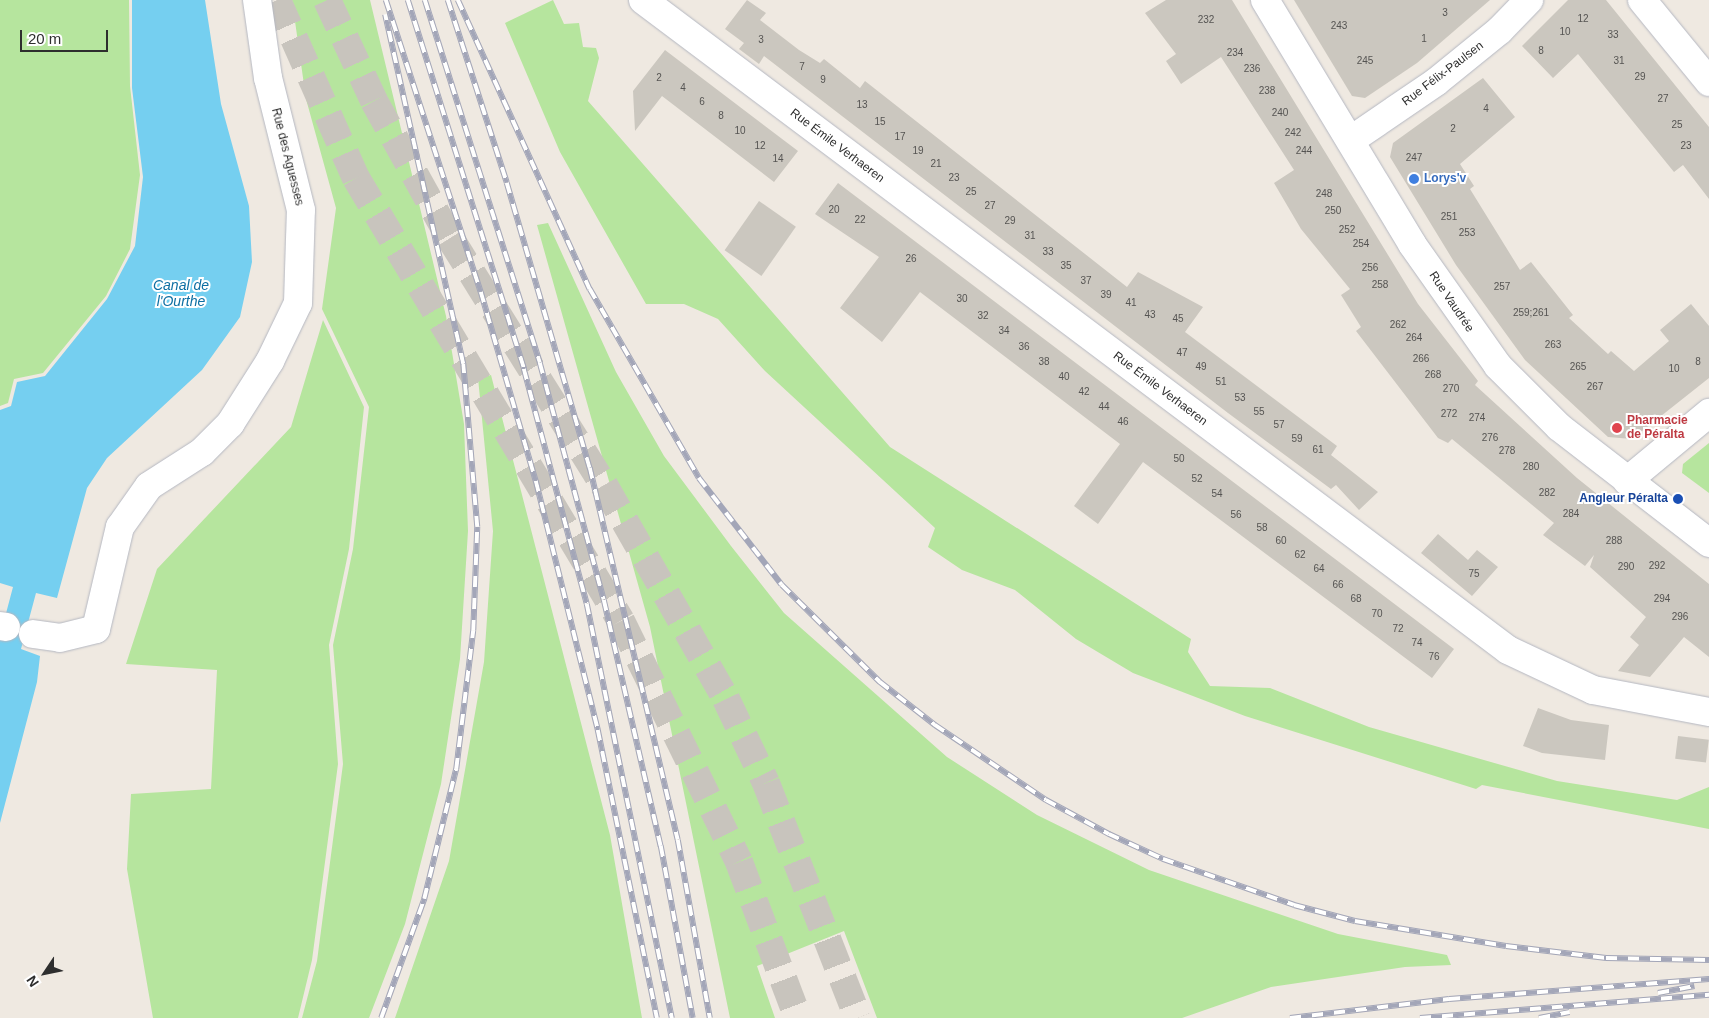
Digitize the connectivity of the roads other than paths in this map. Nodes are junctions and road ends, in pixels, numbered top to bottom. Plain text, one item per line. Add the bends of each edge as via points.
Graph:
1 (257, 0) edge
2 (643, 0) edge
3 (1265, 0) edge
4 (1529, 0) edge
5 (1642, 0) edge
6 (1709, 82) edge
7 (1351, 140) junction
8 (1709, 413) edge
9 (1627, 481) junction
10 (1709, 543) edge
11 (33, 634) dead end
12 (1709, 712) edge

1 - 11 street, Rue des Aguesses via 268,78 301,210 298,303 270,361 230,424 202,452 150,486 120,527 96,629 60,638
2 - 12 street, Rue Émile Verhaeren via 1508,650 1593,690
3 - 7 street, Rue Vaudrée
4 - 7 street, Rue Félix-Paulsen via 1500,30 1436,82
5 - 6 street
7 - 9 street, Rue Vaudrée via 1412,244 1498,366 1559,428
8 - 9 street
9 - 10 street, Rue Vaudrée

